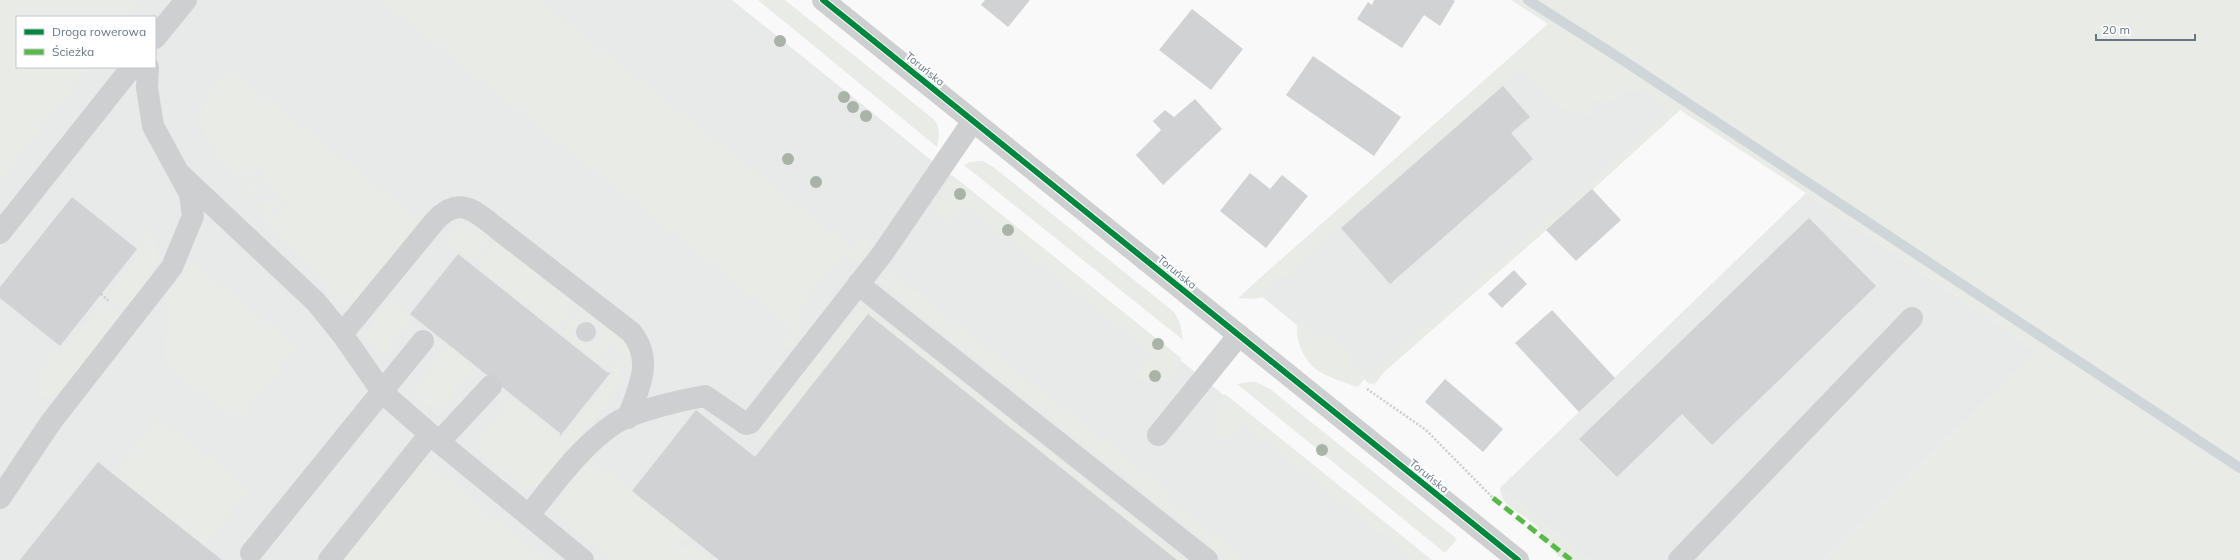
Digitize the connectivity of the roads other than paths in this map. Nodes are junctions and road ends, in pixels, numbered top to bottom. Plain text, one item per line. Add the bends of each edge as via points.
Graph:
1 (186, 0) edge
2 (823, 0) edge
3 (156, 37) edge
4 (131, 68) edge
5 (148, 68) edge
6 (973, 121) junction
7 (181, 175) junction
8 (0, 233) edge
9 (858, 284) junction
10 (1912, 318) dead end
11 (342, 334) junction
12 (1239, 335) junction
13 (423, 341) dead end
14 (491, 386) dead end
15 (383, 393) junction
16 (628, 418) junction
17 (1158, 435) dead end
18 (434, 438) junction
19 (0, 498) edge
20 (529, 515) junction
21 (251, 553) dead end
22 (329, 560) edge
23 (583, 560) edge
24 (1207, 560) edge
25 (1518, 560) edge
26 (1679, 560) edge

1 - 3 street
2 - 6 street, Toruńska
4 - 8 street
5 - 7 street via 147,88 153,126
6 - 9 street via 912,226
6 - 12 street, Toruńska
7 - 11 street via 316,302
7 - 19 street via 190,194 193,216 172,267 50,422
9 - 16 street via 750,423 746,424 705,396 683,399
9 - 24 street
10 - 26 street
11 - 15 street
11 - 16 street via 435,220 445,210 461,206 481,216 630,332 640,343 645,361
12 - 17 street
12 - 25 street, Toruńska
13 - 15 street
14 - 18 street
15 - 18 street
15 - 21 street
16 - 20 street via 616,423 587,446
18 - 20 street
18 - 22 street
20 - 23 street

